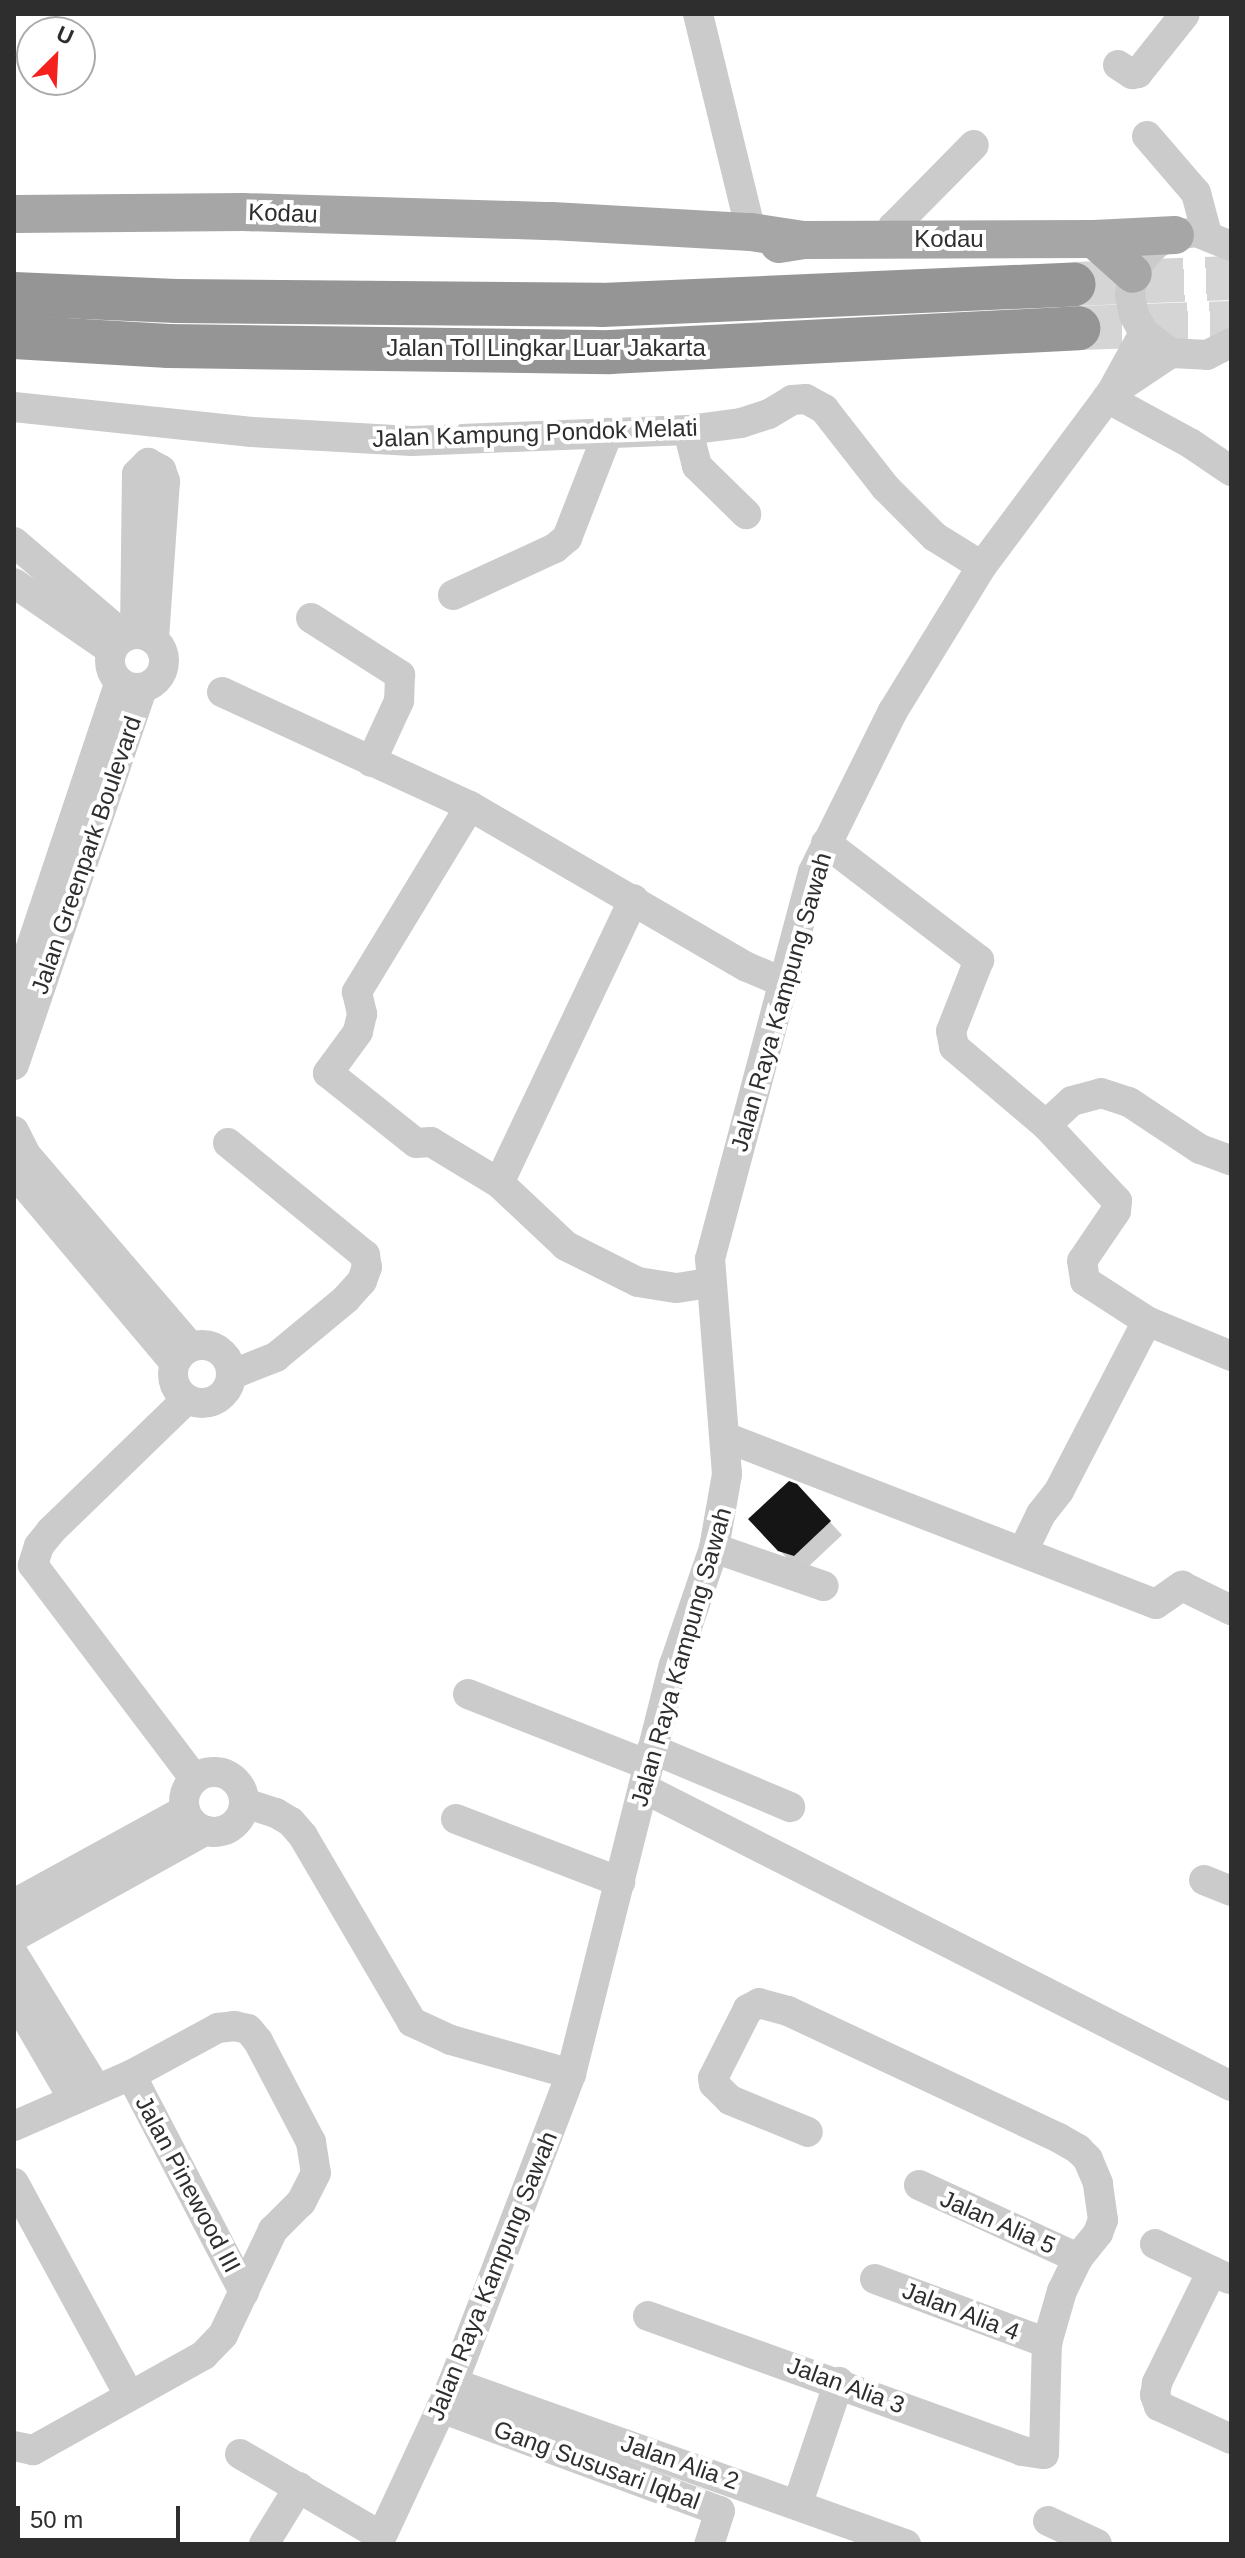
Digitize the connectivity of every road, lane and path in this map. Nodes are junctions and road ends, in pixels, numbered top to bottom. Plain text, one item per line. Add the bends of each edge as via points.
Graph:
1 (698, 14) edge
2 (1185, 14) edge
3 (1118, 65) dead end
4 (1147, 136) dead end
5 (974, 145) dead end
6 (14, 214) edge
7 (552, 221) junction
8 (751, 232) junction
9 (1211, 236) edge
10 (1094, 239) junction
11 (803, 240) junction
12 (889, 240) junction
13 (1133, 274) junction
14 (1074, 284) tunnel mouth
15 (14, 294) edge
16 (1078, 328) tunnel mouth
17 (1144, 333) junction
18 (14, 337) edge
19 (1227, 350) edge
20 (1171, 353) junction
21 (1109, 395) junction
22 (14, 407) edge
23 (688, 430) junction
24 (608, 433) junction
25 (1231, 471) edge
26 (746, 514) dead end
27 (14, 542) edge
28 (982, 566) junction
29 (14, 583) edge
30 (453, 595) dead end
31 (311, 618) dead end
32 (131, 640) junction
33 (131, 687) junction
34 (222, 692) dead end
35 (371, 762) junction
36 (105, 769) junction
37 (470, 806) junction
38 (826, 843) junction
39 (634, 899) junction
40 (782, 982) junction
41 (14, 998) edge
42 (14, 1065) edge
43 (1046, 1125) junction
44 (14, 1131) edge
45 (228, 1143) dead end
46 (1231, 1160) edge
47 (14, 1172) edge
48 (499, 1183) junction
49 (710, 1283) junction
50 (1147, 1321) junction
51 (1231, 1356) edge
52 (182, 1374) junction
53 (233, 1374) junction
54 (725, 1437) junction
55 (714, 1548) junction
56 (1023, 1551) junction
57 (14, 1558) edge
58 (824, 1586) dead end
59 (1231, 1610) edge
60 (468, 1694) dead end
61 (648, 1767) junction
62 (192, 1803) junction
63 (245, 1803) junction
64 (790, 1807) dead end
65 (456, 1819) dead end
66 (620, 1882) junction
67 (14, 1904) edge
68 (15, 1937) edge
69 (14, 1997) edge
70 (571, 2074) junction
71 (131, 2075) junction
72 (1231, 2086) edge
73 (85, 2095) junction
74 (14, 2126) edge
75 (808, 2132) dead end
76 (14, 2183) edge
77 (919, 2185) dead end
78 (1155, 2244) dead end
79 (1078, 2258) junction
80 (1221, 2275) edge
81 (875, 2279) dead end
82 (244, 2292) junction
83 (648, 2316) dead end
84 (1047, 2343) junction
85 (839, 2382) junction
86 (129, 2395) junction
87 (447, 2395) junction
88 (1231, 2439) edge
89 (16, 2447) edge
90 (240, 2454) dead end
91 (299, 2487) junction
92 (798, 2503) junction
93 (1048, 2521) dead end
94 (380, 2540) edge
95 (264, 2544) edge
96 (709, 2544) edge
97 (906, 2544) edge
98 (1097, 2544) edge

1 - 8 street
2 - 3 street via 1138,73
4 - 9 street via 1196,193
5 - 12 street via 893,227
6 - 7 main road, Kodau via 243,212
7 - 8 main road, Kodau
7 - 11 main road, Kodau via 596,238 639,242 751,248
8 - 11 main road, Kodau
9 - 10 main road, Kodau
9 - 13 street via 1157,243
10 - 12 main road, Kodau
10 - 13 main road
11 - 12 main road, Kodau
13 - 17 street via 1131,305
14 - 15 highway, Jalan Tol Lingkar Luar Jakarta via 602,305
16 - 18 highway, Jalan Tol Lingkar Luar Jakarta via 610,352 169,346
17 - 20 street
17 - 21 street, Jalan Raya Kampung Sawah
19 - 20 street via 1195,357
20 - 21 street, Jalan Raya Kampung Sawah
21 - 25 street
21 - 28 street, Jalan Raya Kampung Sawah
22 - 24 street, Jalan Kampung Pondok Melati via 252,432 398,440
23 - 24 street, Jalan Kampung Pondok Melati
23 - 26 street via 697,466
23 - 28 street, Jalan Kampung Pondok Melati via 741,423 806,399 824,409 886,488 935,537
24 - 30 street via 567,538
27 - 32 street
28 - 38 street, Jalan Raya Kampung Sawah via 893,711
29 - 32 street
31 - 35 street via 400,675 399,701
32 - 33 street via 109,668
32 - 33 street via 163,653 164,668 156,682
33 - 36 street, Jalan Greenpark Boulevard
34 - 35 street
35 - 37 street
36 - 41 street, Jalan Greenpark Boulevard
36 - 42 street, Jalan Greenpark Boulevard
37 - 39 street
37 - 48 street via 357,992 362,1014 358,1032 328,1073 416,1143 431,1142
38 - 40 street, Jalan Raya Kampung Sawah
38 - 43 street via 975,954 978,967 951,1031 954,1047
39 - 40 street via 747,967
39 - 48 street
40 - 49 street, Jalan Raya Kampung Sawah via 710,1259
43 - 46 street via 1072,1101 1101,1093 1129,1102 1200,1149
43 - 50 street via 1118,1204 1082,1261 1081,1276
44 - 52 street
45 - 53 street via 365,1255 367,1267 346,1299 276,1357
47 - 52 street
48 - 49 street via 566,1246 624,1277 677,1288
49 - 54 street, Jalan Raya Kampung Sawah
50 - 51 street
50 - 56 street
52 - 53 street via 210,1345 226,1356
52 - 53 street via 207,1404 226,1394
52 - 57 street
52 - 62 street via 39,1546 33,1565
54 - 55 street, Jalan Raya Kampung Sawah via 727,1474
54 - 56 street
55 - 58 street
55 - 61 street, Jalan Raya Kampung Sawah via 674,1665
56 - 59 street via 1156,1604 1182,1586
57 - 62 street via 19,1576
60 - 61 street
61 - 64 street
61 - 66 street, Jalan Raya Kampung Sawah
61 - 72 street
62 - 63 street via 232,1827
62 - 63 street via 203,1773 223,1773 239,1785
62 - 67 street
62 - 68 street
63 - 70 street via 276,1813 303,1836 412,2022 451,2040
65 - 66 street
66 - 70 street, Jalan Raya Kampung Sawah
68 - 73 street
69 - 73 street
70 - 87 street, Jalan Raya Kampung Sawah
71 - 73 street
71 - 82 street, Jalan Pinewood III
71 - 82 street via 218,2028 248,2029 311,2142 316,2173 301,2202 273,2230
73 - 74 street
75 - 79 street via 730,2100 714,2084 748,2009 759,2003 788,2011 1078,2149 1088,2159 1103,2206 1098,2233
76 - 86 street
77 - 79 street, Jalan Alia 5
78 - 80 street
79 - 84 street
80 - 88 street via 1157,2383 1155,2395 1159,2406
81 - 84 street, Jalan Alia 4
82 - 86 street via 223,2335 204,2355
83 - 85 street, Jalan Alia 3
84 - 85 street, Jalan Alia 3 via 1044,2454 1022,2451
85 - 92 street
86 - 89 street via 33,2450
87 - 92 street, Jalan Alia 2
87 - 94 street, Jalan Raya Kampung Sawah
87 - 96 street, Gang Sususari Iqbal via 720,2511
90 - 91 street
91 - 94 street
91 - 95 street
92 - 97 street, Jalan Alia 2
93 - 98 street

